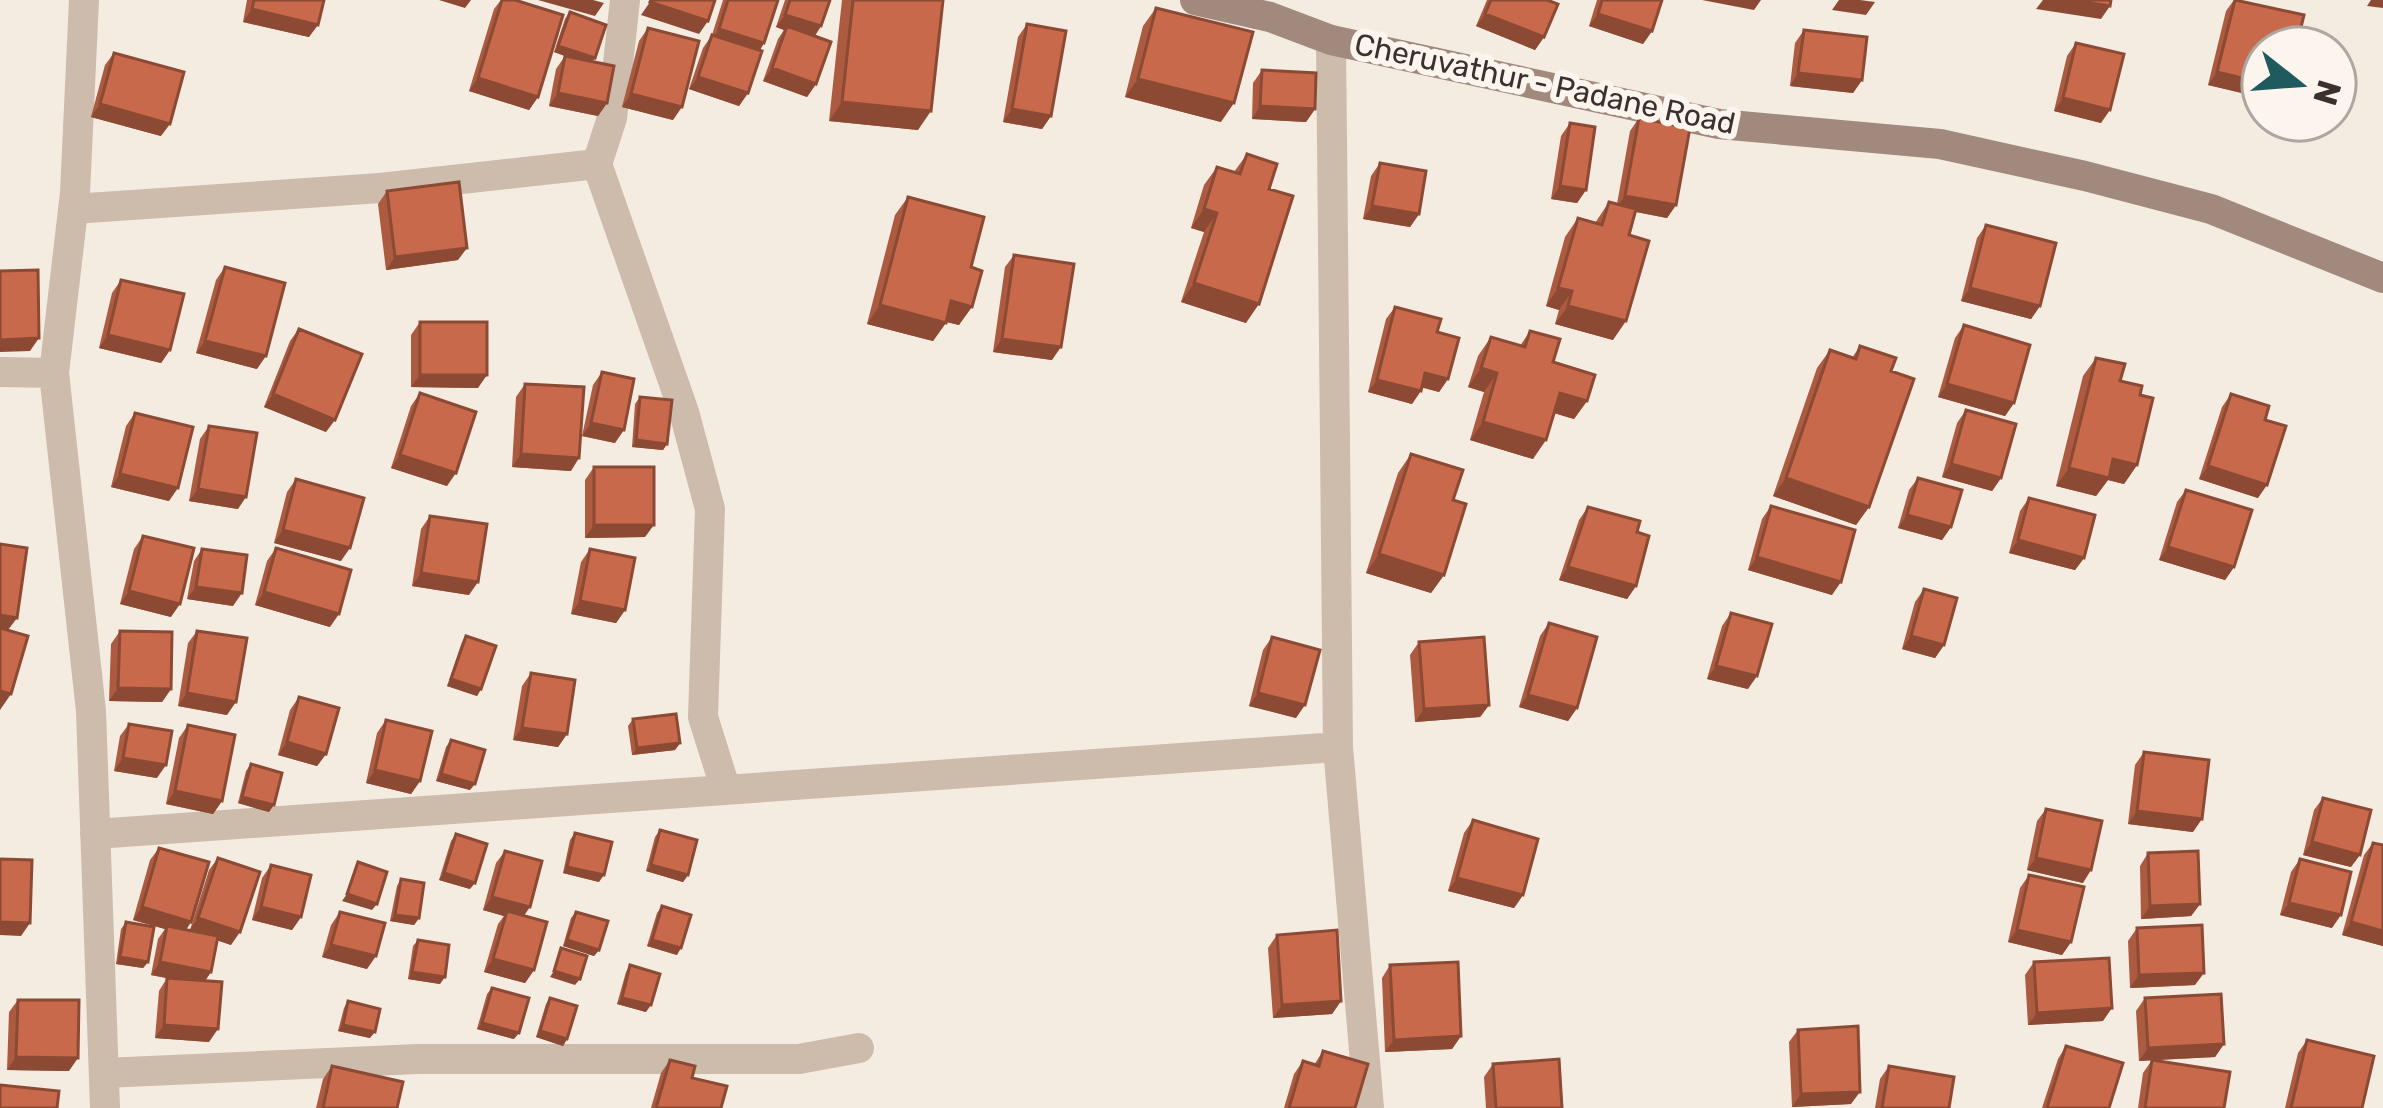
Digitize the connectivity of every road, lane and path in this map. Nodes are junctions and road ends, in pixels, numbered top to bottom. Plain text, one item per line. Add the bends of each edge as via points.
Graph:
1 (84, 0) edge
2 (625, 0) edge
3 (1195, 0) edge
4 (1331, 40) junction
5 (597, 164) junction
6 (73, 209) junction
7 (2383, 278) edge
8 (0, 372) edge
9 (54, 374) junction
10 (1337, 747) junction
11 (725, 787) junction
12 (95, 834) junction
13 (859, 1048) dead end
14 (104, 1073) junction
15 (105, 1108) edge
16 (1370, 1108) edge

1 - 6 street
2 - 5 street via 612,118
3 - 4 main road, Cheruvathur - Padane Road
4 - 7 main road, Cheruvathur - Padane Road via 1719,124 1940,143 2211,208
4 - 10 street
5 - 6 street
5 - 11 street via 710,508 703,717
6 - 9 street
8 - 9 street
9 - 12 street via 91,711
10 - 11 street
10 - 16 street
11 - 12 street
12 - 14 street
13 - 14 street via 800,1059 418,1059
14 - 15 street

